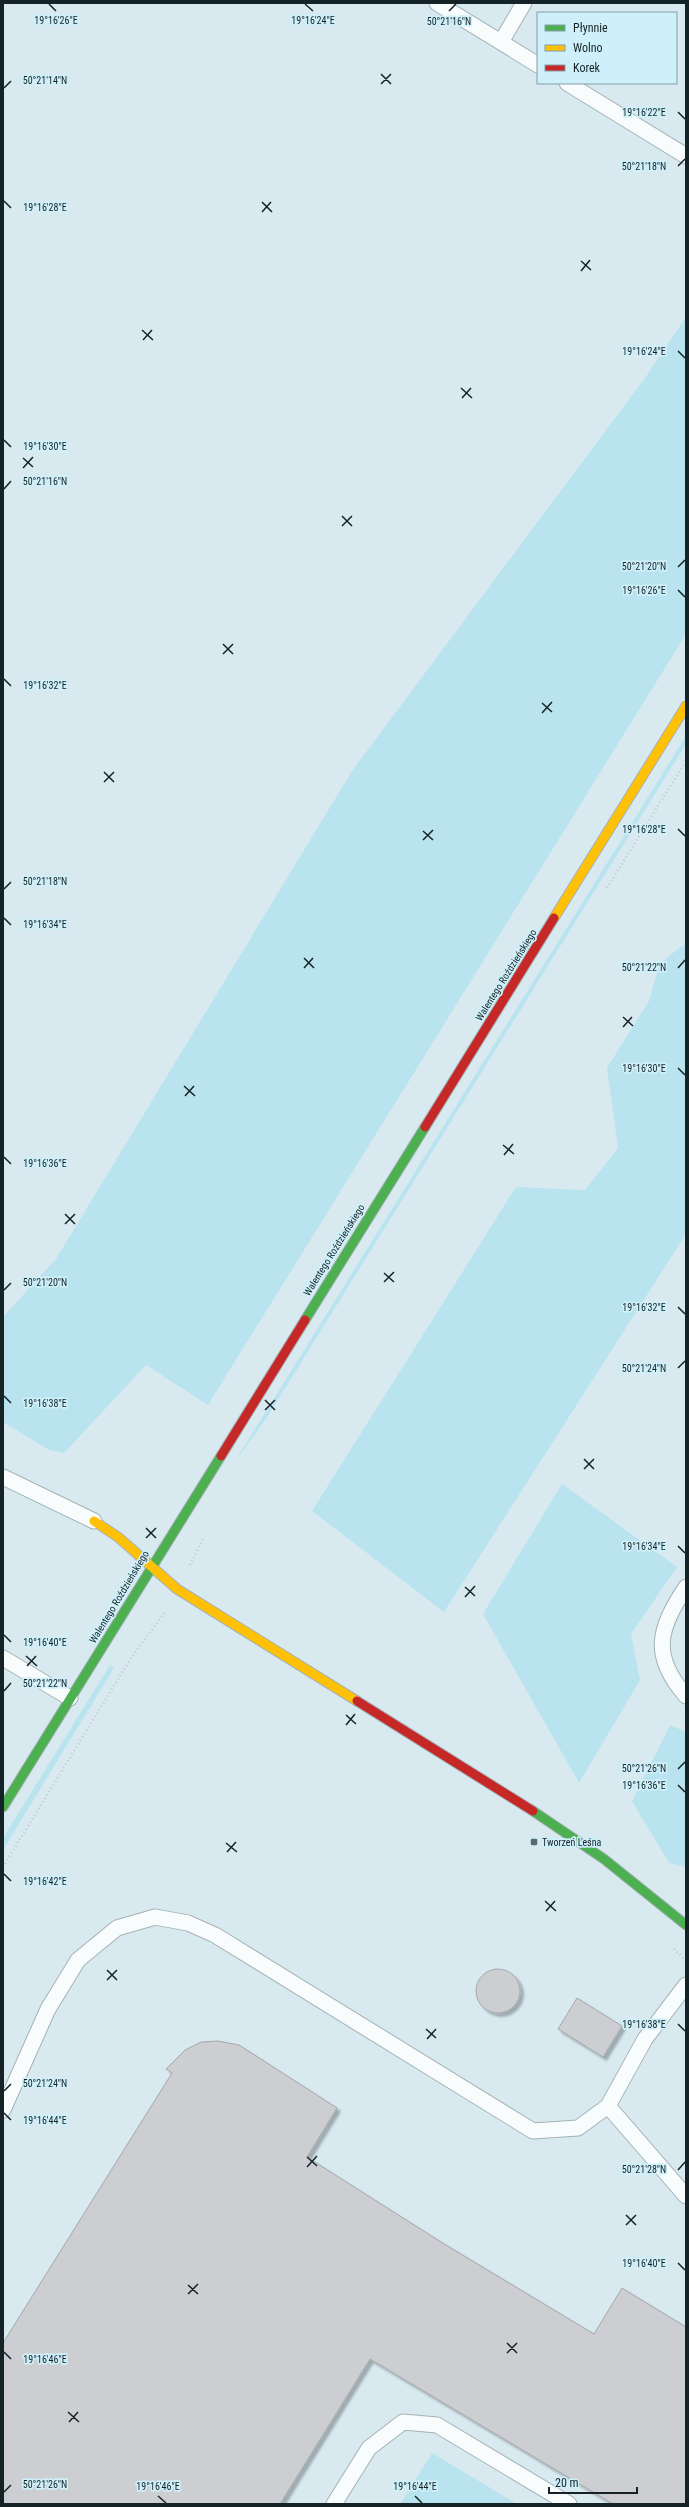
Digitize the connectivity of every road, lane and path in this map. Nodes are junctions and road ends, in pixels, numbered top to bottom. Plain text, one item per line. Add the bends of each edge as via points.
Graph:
1 (437, 3) edge
2 (524, 3) edge
3 (501, 42) junction
4 (537, 64) edge
5 (569, 84) edge
6 (686, 156) edge
7 (686, 706) edge
8 (3, 1477) edge
9 (94, 1521) joint
10 (151, 1566) junction
11 (686, 1587) edge
12 (160, 1621) dead end
13 (3, 1658) edge
14 (686, 1696) edge
15 (70, 1698) junction
16 (3, 1807) edge
17 (3, 1867) edge
18 (686, 1925) edge
19 (686, 1985) edge
20 (608, 2106) junction
21 (3, 2110) edge
22 (686, 2196) edge
23 (334, 2504) edge
24 (569, 2504) edge

1 - 3 lane
2 - 3 lane
3 - 4 lane
5 - 6 lane
7 - 10 street, Walentego Roździeńskiego
8 - 9 lane
9 - 10 street via 118,1537
10 - 15 street, Walentego Roździeńskiego
10 - 18 street via 177,1589 556,1826 604,1859
11 - 14 lane via 668,1614 661,1636 666,1664 676,1684
12 - 17 path via 131,1658
13 - 15 lane
15 - 16 street, Walentego Roździeńskiego
19 - 20 lane via 645,2039
20 - 21 lane via 578,2128 533,2131 216,1935 188,1924 155,1917 118,1928 78,1960 48,2010
20 - 22 lane
23 - 24 lane via 369,2448 404,2422 437,2425

